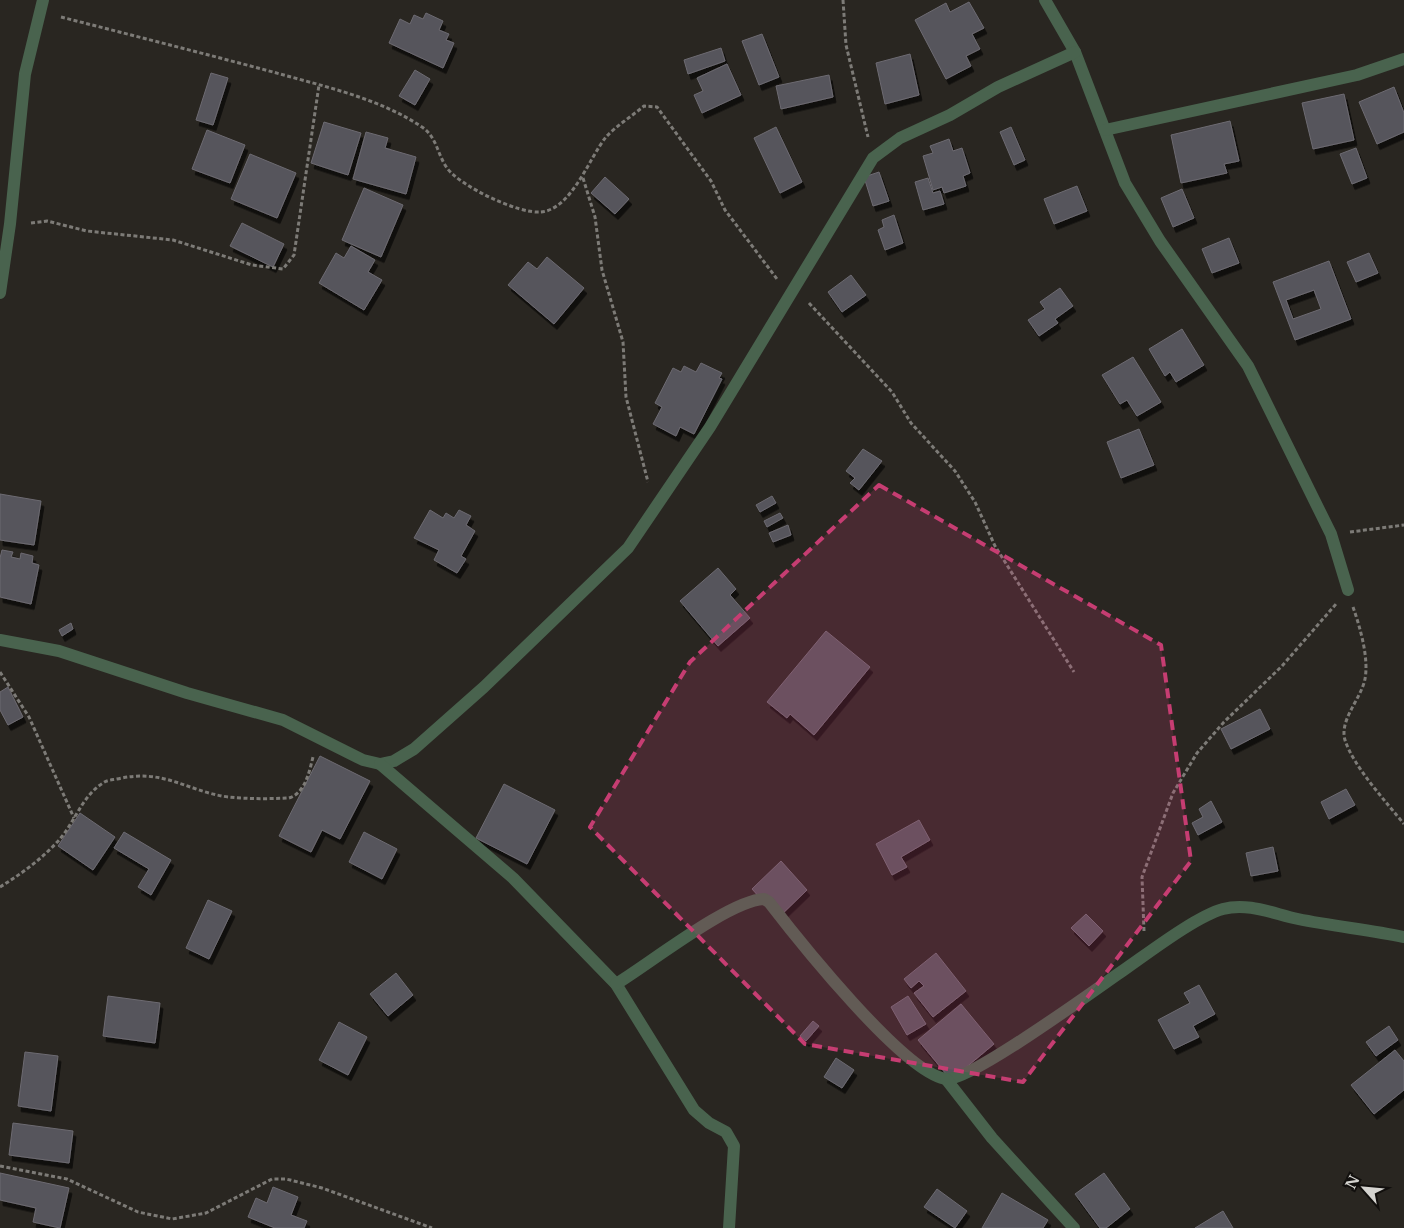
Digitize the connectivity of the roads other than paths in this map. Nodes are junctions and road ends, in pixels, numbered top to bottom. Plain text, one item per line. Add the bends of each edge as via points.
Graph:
1 (1045, 0) edge
2 (42, 6) edge
3 (1075, 52) junction
4 (1404, 59) edge
5 (1105, 130) junction
6 (5, 223) edge
7 (0, 293) edge
8 (1348, 590) road end
9 (0, 640) edge
10 (380, 764) junction
11 (1404, 937) edge
12 (616, 984) junction
13 (946, 1079) junction
14 (730, 1228) edge
15 (1074, 1228) edge

1 - 3 street
2 - 6 street via 26,74
3 - 5 street
3 - 10 street via 998,87 950,115 900,138 873,158 710,427 628,548 484,687 414,749 394,761
4 - 5 street via 1357,75
5 - 8 street via 1125,183 1160,241 1248,366 1331,534
6 - 7 street
9 - 10 street via 77,657 283,720 363,760
10 - 12 street via 513,878
11 - 13 street via 1241,907 1223,909 1145,955 996,1057 961,1077
12 - 13 street via 718,916 764,899 852,1002 898,1049 931,1074
12 - 14 street via 694,1110 726,1132 734,1146
13 - 15 street via 992,1138

